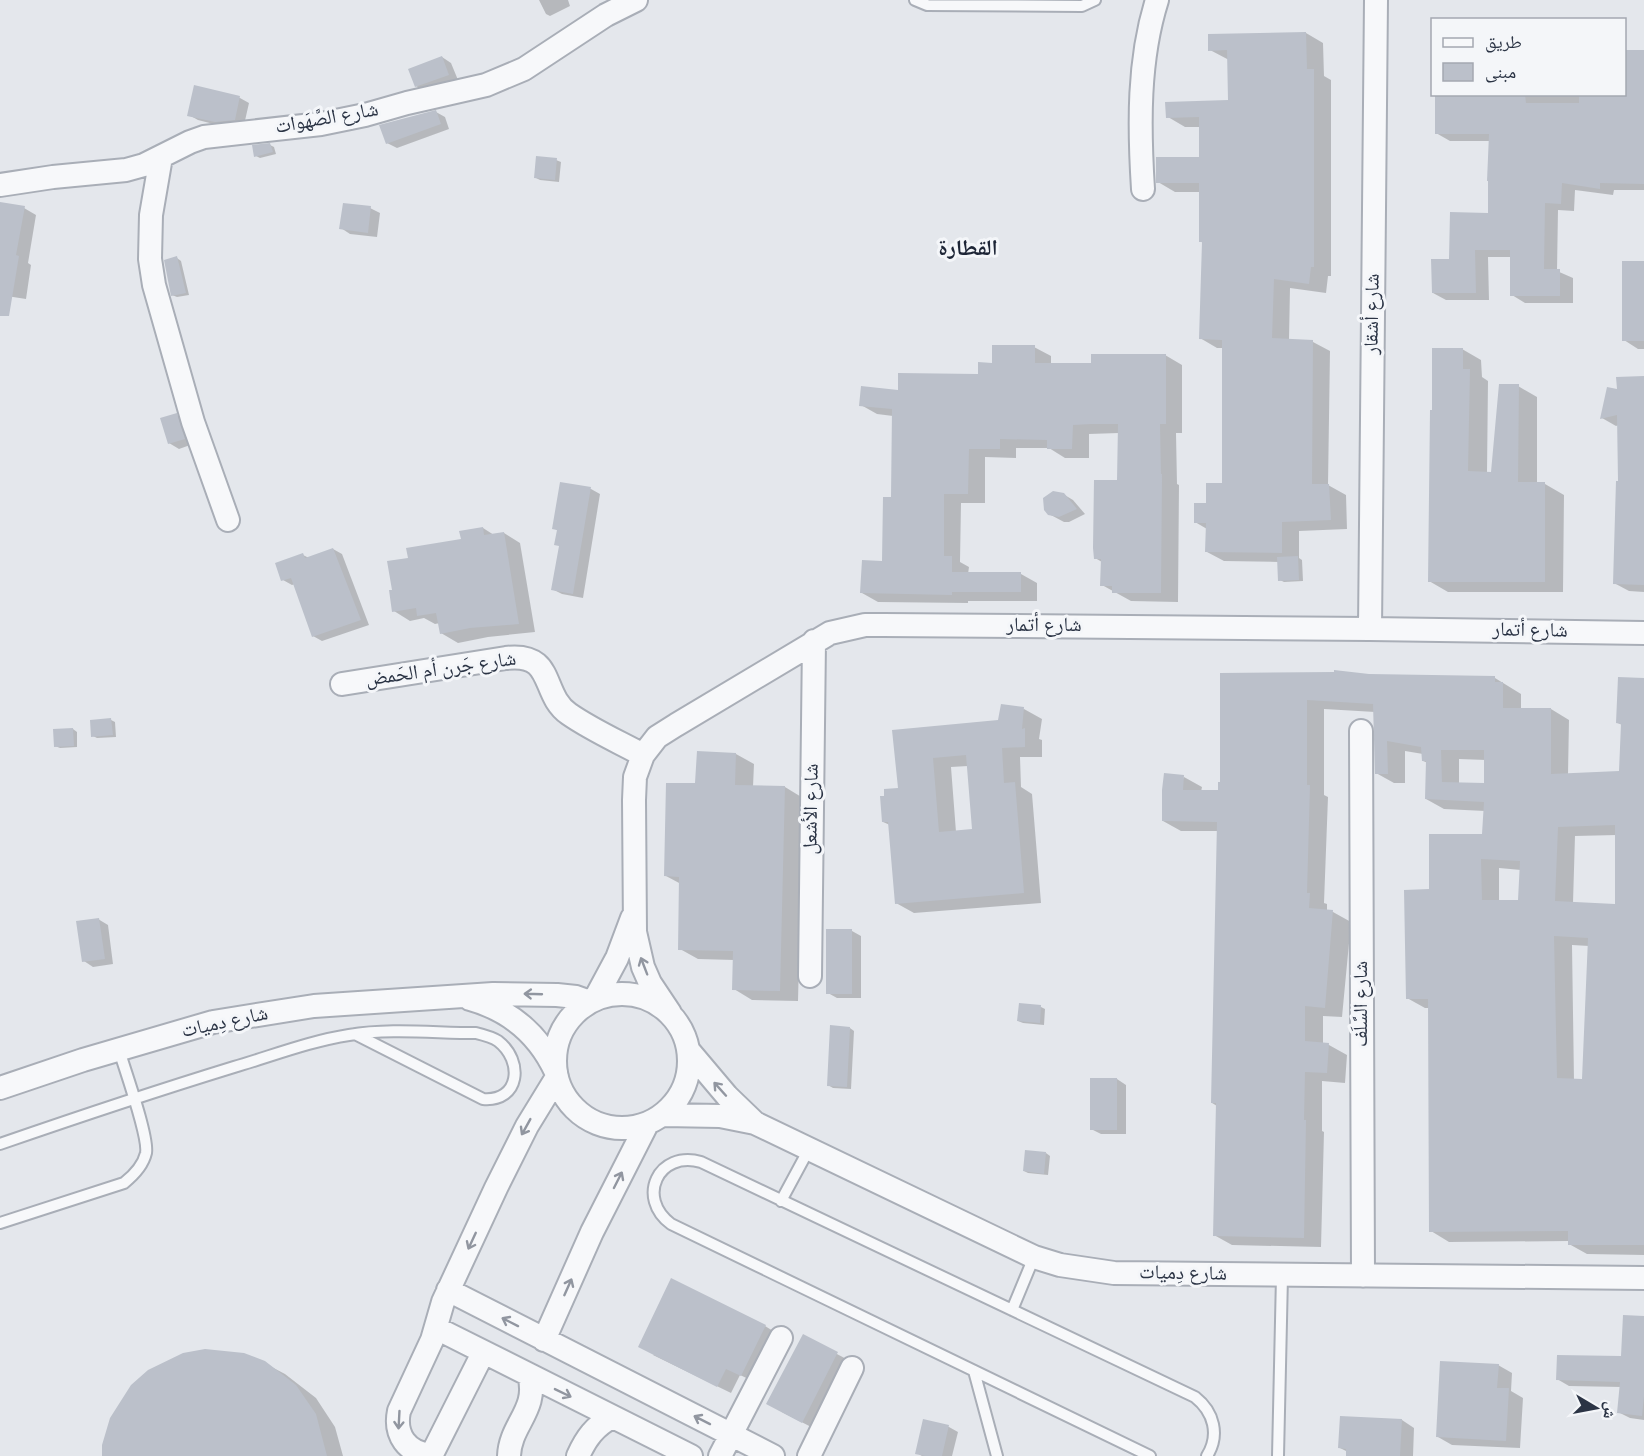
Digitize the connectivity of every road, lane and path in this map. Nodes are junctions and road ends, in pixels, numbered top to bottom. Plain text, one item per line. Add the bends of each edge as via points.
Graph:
1 (636, 0) edge
2 (915, 0) edge
3 (1095, 0) edge
4 (1157, 0) edge
5 (1376, 0) edge
6 (161, 157) junction
7 (0, 185) edge
8 (1143, 189) dead end
9 (228, 520) dead end
10 (1370, 629) junction
11 (1644, 633) edge
12 (814, 641) junction
13 (342, 684) dead end
14 (1361, 731) dead end
15 (643, 755) junction
16 (634, 914) junction
17 (810, 976) dead end
18 (457, 996) junction
19 (593, 1000) junction
20 (670, 1013) junction
21 (355, 1034) junction
22 (119, 1050) junction
23 (689, 1051) junction
24 (557, 1075) junction
25 (0, 1088) edge
26 (133, 1098) junction
27 (655, 1120) junction
28 (755, 1123) junction
29 (0, 1144) edge
30 (809, 1149) junction
31 (781, 1201) junction
32 (0, 1223) edge
33 (1034, 1257) junction
34 (1282, 1276) junction
35 (1363, 1276) junction
36 (1644, 1278) edge
37 (448, 1290) junction
38 (1012, 1310) junction
39 (436, 1328) junction
40 (781, 1338) dead end
41 (544, 1340) junction
42 (483, 1353) junction
43 (852, 1368) dead end
44 (975, 1371) junction
45 (529, 1375) junction
46 (612, 1417) junction
47 (730, 1435) junction
48 (431, 1456) edge
49 (509, 1456) edge
50 (578, 1456) edge
51 (691, 1456) edge
52 (720, 1456) edge
53 (773, 1456) edge
54 (809, 1456) edge
55 (997, 1456) edge
56 (1150, 1456) edge
57 (1208, 1456) edge
58 (1278, 1456) edge

1 - 6 street, شارع الصَّهَوات via 524,69 486,85 321,124 204,137
2 - 3 lane via 927,5 1082,6
4 - 8 street via 1141,108
5 - 10 street, شارع أشقار
6 - 7 street, شارع الصَّهَوات via 126,170
6 - 9 street via 151,215 153,285 193,422
10 - 11 street, شارع أتمار
10 - 12 street, شارع أتمار via 865,625
12 - 15 street, شارع أتمار via 657,737
12 - 17 street, شارع الأشعل
13 - 15 street, شارع جَرن أم الحَمض via 506,658 528,659 545,673 553,695 568,714
14 - 35 street, شارع السَّلَف
15 - 16 street, شارع أتمار via 635,777
16 - 19 street, شارع أتمار via 617,958
20 -> 16 street, شارع أتمار via 643,967
19 -> 18 street, شارع دِميات via 493,993
18 - 22 street, شارع دِميات via 314,1005 213,1023
18 - 24 street, شارع دِميات via 500,1010 518,1022 534,1036
19 - 20 street via 615,994 635,995 654,1001
19 - 24 street via 574,1015 562,1032 556,1052
20 - 23 street via 686,1037
21 - 21 lane via 483,1100 500,1098 515,1078 509,1053 487,1035
21 - 26 lane
22 - 25 street, شارع دِميات
22 - 26 lane
23 - 27 street via 688,1075 680,1097
28 -> 23 street, شارع دِميات
24 - 27 street via 564,1095 591,1122 628,1129
24 -> 37 street via 527,1126
26 - 29 lane
26 - 32 lane via 147,1143 144,1161 132,1176 124,1183
27 - 28 street, شارع دِميات via 720,1116
41 -> 27 street via 592,1232
28 - 30 street, شارع دِميات
30 - 31 lane
30 - 33 street, شارع دِميات
31 - 38 lane
31 - 44 lane via 692,1160 666,1167 653,1192 657,1210 671,1224
33 - 34 street, شارع دِميات via 1114,1273
33 - 38 lane
34 - 35 street, شارع دِميات
34 - 58 lane
35 - 36 street, شارع دِميات
37 - 39 street
41 -> 37 street
38 - 57 lane via 1195,1397 1212,1420 1214,1440
39 - 42 street
39 -> 48 street via 397,1421 398,1432 411,1450
40 - 47 street
47 -> 41 street
42 - 45 street
42 - 48 street
43 - 54 street
44 - 55 lane
44 - 56 lane
45 -> 46 street
45 - 49 street via 531,1400 511,1440
46 - 50 street via 590,1433
46 - 51 street
47 - 52 street
47 - 53 street

